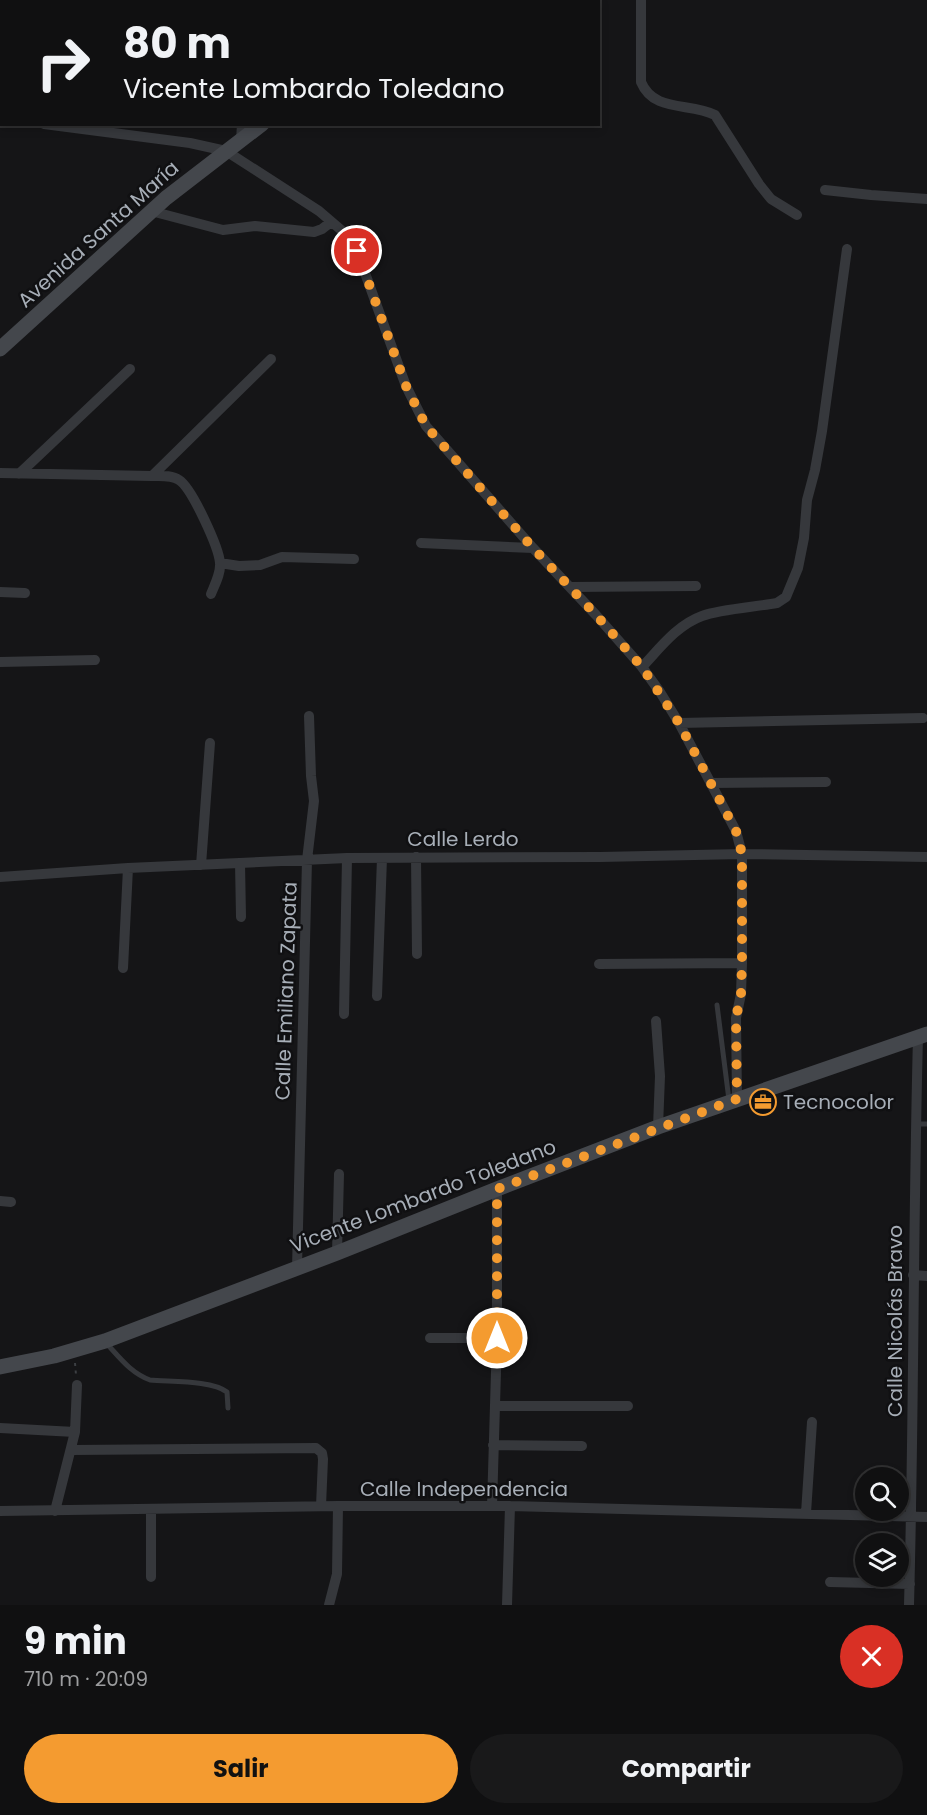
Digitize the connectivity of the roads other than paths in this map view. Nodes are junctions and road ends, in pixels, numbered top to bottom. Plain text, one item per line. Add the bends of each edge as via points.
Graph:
1 (641, 0) edge
2 (60, 126) edge
3 (257, 126) edge
4 (242, 132) edge
5 (226, 151) junction
6 (825, 189) dead end
7 (927, 199) edge
8 (152, 211) junction
9 (796, 215) dead end
10 (331, 222) junction
11 (847, 249) dead end
12 (0, 350) edge
13 (271, 359) dead end
14 (130, 369) dead end
15 (0, 473) edge
16 (19, 474) junction
17 (152, 476) junction
18 (421, 543) dead end
19 (533, 548) junction
20 (354, 559) dead end
21 (220, 563) junction
22 (696, 586) dead end
23 (570, 587) junction
24 (0, 592) edge
25 (25, 593) dead end
26 (211, 594) dead end
27 (94, 660) dead end
28 (0, 662) edge
29 (642, 667) junction
30 (309, 716) dead end
31 (922, 718) dead end
32 (679, 723) junction
33 (210, 743) dead end
34 (711, 783) junction
35 (826, 783) dead end
36 (742, 854) junction
37 (927, 856) edge
38 (416, 857) junction
39 (347, 858) junction
40 (382, 858) junction
41 (308, 860) junction
42 (240, 862) junction
43 (201, 866) junction
44 (128, 868) junction
45 (0, 877) edge
46 (240, 917) dead end
47 (417, 954) dead end
48 (742, 963) junction
49 (598, 964) dead end
50 (123, 968) dead end
51 (377, 996) dead end
52 (717, 1005) dead end
53 (344, 1014) dead end
54 (656, 1021) dead end
55 (923, 1035) edge
56 (733, 1100) junction
57 (921, 1124) edge
58 (658, 1127) junction
59 (339, 1174) dead end
60 (914, 1188) junction
61 (497, 1189) junction
62 (927, 1189) edge
63 (914, 1231) junction
64 (927, 1231) edge
65 (338, 1253) junction
66 (297, 1268) junction
67 (913, 1275) junction
68 (927, 1276) edge
69 (429, 1338) dead end
70 (497, 1338) junction
71 (105, 1341) junction
72 (0, 1367) edge
73 (76, 1385) road end
74 (495, 1406) junction
75 (628, 1406) dead end
76 (228, 1408) dead end
77 (812, 1422) dead end
78 (0, 1428) edge
79 (75, 1432) junction
80 (493, 1445) junction
81 (582, 1446) dead end
82 (72, 1450) junction
83 (321, 1506) junction
84 (338, 1506) junction
85 (492, 1506) junction
86 (510, 1506) junction
87 (151, 1509) junction
88 (0, 1511) edge
89 (55, 1511) junction
90 (806, 1513) junction
91 (912, 1517) junction
92 (927, 1517) edge
93 (151, 1577) dead end
94 (830, 1582) dead end
95 (910, 1584) junction
96 (329, 1605) edge
97 (507, 1605) edge
98 (909, 1605) edge

1 - 9 street via 641,82 645,91 662,103 715,115 759,184 771,198
2 - 5 street via 190,142
3 - 4 main road, Avenida Santa María
4 - 5 main road, Avenida Santa María
5 - 8 main road, Avenida Santa María
5 - 10 street
6 - 7 street
8 - 10 street via 224,230 255,226 314,232
8 - 12 main road, Avenida Santa María
10 - 19 street via 357,251 406,386 426,426
11 - 29 street via 822,431 793,586 777,603 703,615 684,625
13 - 17 street
14 - 16 street
15 - 16 street
16 - 17 street
17 - 21 street via 175,478 186,487 198,505
18 - 19 street
19 - 23 street
20 - 21 street via 282,557 260,565
21 - 26 street
22 - 23 street
23 - 29 street
24 - 25 street
27 - 28 street
29 - 32 street
30 - 41 street, Calle Emiliano Zapata via 314,801
31 - 32 street
32 - 34 street
33 - 43 street
34 - 35 street
34 - 36 street via 736,831
36 - 37 street, Calle Lerdo
36 - 38 street, Calle Lerdo
36 - 48 street
38 - 40 street, Calle Lerdo
38 - 47 street
39 - 40 street, Calle Lerdo
39 - 41 street, Calle Lerdo
39 - 53 street
40 - 51 street
41 - 42 street, Calle Lerdo
41 - 66 street, Calle Emiliano Zapata
42 - 43 street, Calle Lerdo
42 - 46 street
43 - 44 street, Calle Lerdo
44 - 45 street, Calle Lerdo
44 - 50 street
48 - 49 street
48 - 56 street
52 - 56 lane
54 - 58 street
55 - 56 main road, Vicente Lombardo Toledano
55 - 57 street, Calle Nicolás Bravo
56 - 58 main road, Vicente Lombardo Toledano
57 - 60 street, Calle Nicolás Bravo
58 - 61 main road, Vicente Lombardo Toledano
59 - 65 street
60 - 62 street
60 - 63 street, Calle Nicolás Bravo
61 - 65 main road, Vicente Lombardo Toledano
61 - 70 street
63 - 64 street
63 - 67 street, Calle Nicolás Bravo
65 - 66 main road, Vicente Lombardo Toledano
66 - 71 main road, Vicente Lombardo Toledano
67 - 68 street
67 - 91 street, Calle Nicolás Bravo
69 - 70 street
70 - 74 street
71 - 72 main road, Vicente Lombardo Toledano
71 - 76 lane via 141,1377 221,1388 226,1392
73 - 79 street
74 - 75 street
74 - 80 street
77 - 90 street
78 - 79 street
79 - 82 street
80 - 81 street
80 - 85 street
82 - 83 street via 316,1448 323,1459
82 - 89 street
83 - 84 street, Calle Independencia
83 - 87 street, Calle Independencia
84 - 85 street, Calle Independencia
84 - 96 street via 337,1574
85 - 86 street, Calle Independencia
86 - 90 street, Calle Independencia
86 - 97 street
87 - 89 street, Calle Independencia
87 - 93 street
88 - 89 street, Calle Independencia
90 - 91 street, Calle Independencia
91 - 92 street, Calle Independencia
91 - 95 street, Calle Nicolás Bravo
94 - 95 street
95 - 98 street, Calle Nicolás Bravo

